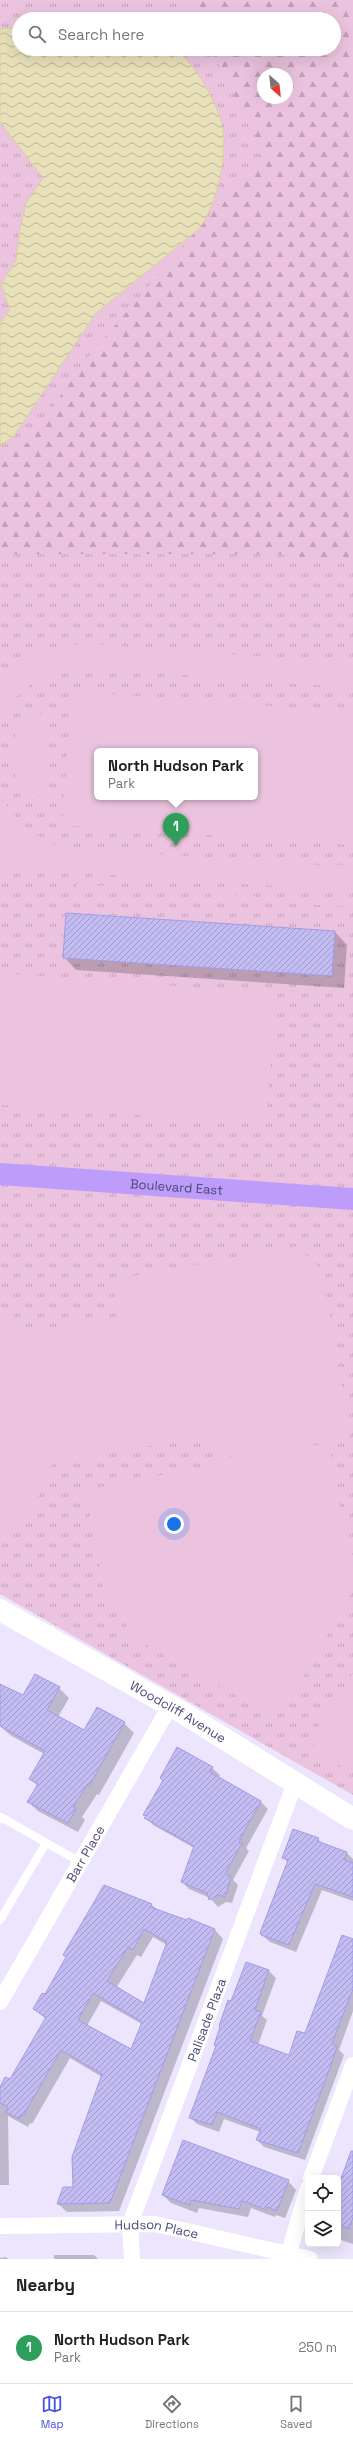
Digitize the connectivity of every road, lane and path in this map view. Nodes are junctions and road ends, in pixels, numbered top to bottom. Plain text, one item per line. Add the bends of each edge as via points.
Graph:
1 (0, 1174) edge
2 (28, 1176) junction
3 (0, 1187) edge
4 (353, 1199) edge
5 (0, 1610) edge
6 (170, 1706) junction
7 (295, 1783) junction
8 (0, 1819) edge
9 (353, 1819) edge
10 (46, 1842) junction
11 (80, 1862) junction
12 (0, 1920) edge
13 (0, 2002) edge
14 (353, 2065) edge
15 (313, 2175) edge
16 (305, 2198) edge
17 (130, 2224) junction
18 (0, 2226) edge
19 (287, 2256) edge
20 (132, 2259) edge
21 (310, 2259) edge

1 - 2 main road, Boulevard East
2 - 3 main road
2 - 4 main road, Boulevard East
5 - 6 main road, Woodcliff Avenue
6 - 7 main road, Woodcliff Avenue
6 - 11 street, Barr Place
7 - 9 main road, Woodcliff Avenue
7 - 17 street, Palisade Plaza
8 - 10 lane via 1,1817
10 - 11 lane
10 - 12 lane
11 - 13 street, Barr Place
14 - 15 street
16 - 19 street
17 - 18 street, Hudson Place
17 - 19 street, Hudson Place via 155,2224
17 - 20 street, Palisade Plaza
19 - 21 street, Hudson Place

